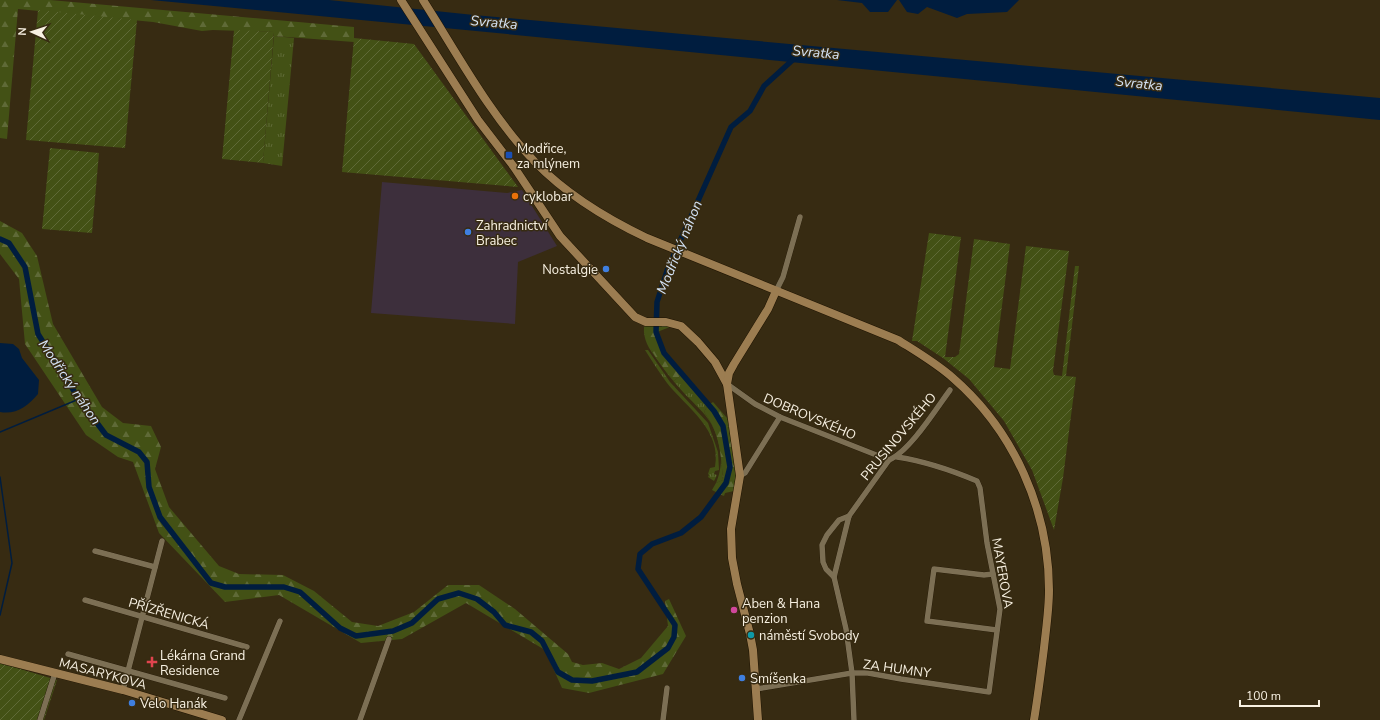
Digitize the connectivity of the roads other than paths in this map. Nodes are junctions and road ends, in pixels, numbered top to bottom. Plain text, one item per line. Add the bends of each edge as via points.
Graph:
1 (401, 0) edge
2 (423, 0) edge
3 (800, 217) dead end
4 (776, 291) junction
5 (727, 384) junction
6 (950, 390) dead end
7 (780, 417) junction
8 (897, 457) junction
9 (889, 460) junction
10 (740, 476) junction
11 (849, 516) junction
12 (162, 541) dead end
13 (95, 550) dead end
14 (155, 567) junction
15 (994, 574) junction
16 (834, 577) junction
17 (85, 600) dead end
18 (142, 617) junction
19 (280, 621) dead end
20 (997, 630) junction
21 (389, 639) dead end
22 (247, 647) dead end
23 (68, 654) dead end
24 (0, 659) edge
25 (128, 670) junction
26 (55, 673) junction
27 (852, 673) junction
28 (667, 688) dead end
29 (123, 690) junction
30 (756, 690) junction
31 (989, 692) joint
32 (224, 698) dead end
33 (40, 720) edge
34 (222, 720) edge
35 (239, 720) edge
36 (360, 720) edge
37 (663, 720) edge
38 (758, 720) edge
39 (854, 720) edge
40 (1034, 720) edge

1 - 5 street via 478,120 514,167 560,236 632,314 650,323 666,322 681,326 715,362
2 - 4 street via 518,143 558,182 598,212 623,226 664,246
3 - 4 street via 783,277
4 - 5 street via 768,309 734,364
4 - 40 street via 898,340 923,356 954,379 977,402 1010,447 1028,482 1037,508 1048,566 1048,615
5 - 7 street, DOBROVSKÉHO via 755,404
5 - 10 street
6 - 8 street, PRUSINOVSKÉHO
7 - 9 street, DOBROVSKÉHO
7 - 10 street via 746,473
8 - 9 street, PRUSINOVSKÉHO
8 - 15 street, MAYEROVA via 911,459 976,481 980,488
9 - 11 street, PRUSINOVSKÉHO
10 - 30 street via 731,529 732,558 750,634
11 - 16 street, PRUSINOVSKÉHO
11 - 16 street, PRUSINOVSKÉHO via 839,520 822,545 823,562
12 - 14 street
13 - 14 street
14 - 18 street
15 - 20 street, MAYEROVA via 1000,610
15 - 20 street via 934,569 927,621
16 - 27 street, PRUSINOVSKÉHO via 846,629
17 - 18 street, PŘÍZŘENICKÁ
18 - 22 street, PŘÍZŘENICKÁ
18 - 25 street
19 - 35 street
20 - 31 street, MAYEROVA
21 - 36 street
23 - 25 street, MASARYKOVA
24 - 26 street, MASARYKOVA
25 - 29 street
25 - 32 street, MASARYKOVA
26 - 29 street, MASARYKOVA
26 - 33 street
27 - 30 street, ZA HUMNY
27 - 31 street, ZA HUMNY via 868,673
27 - 39 street, PRUSINOVSKÉHO
28 - 37 street
29 - 34 street, MASARYKOVA
30 - 38 street

